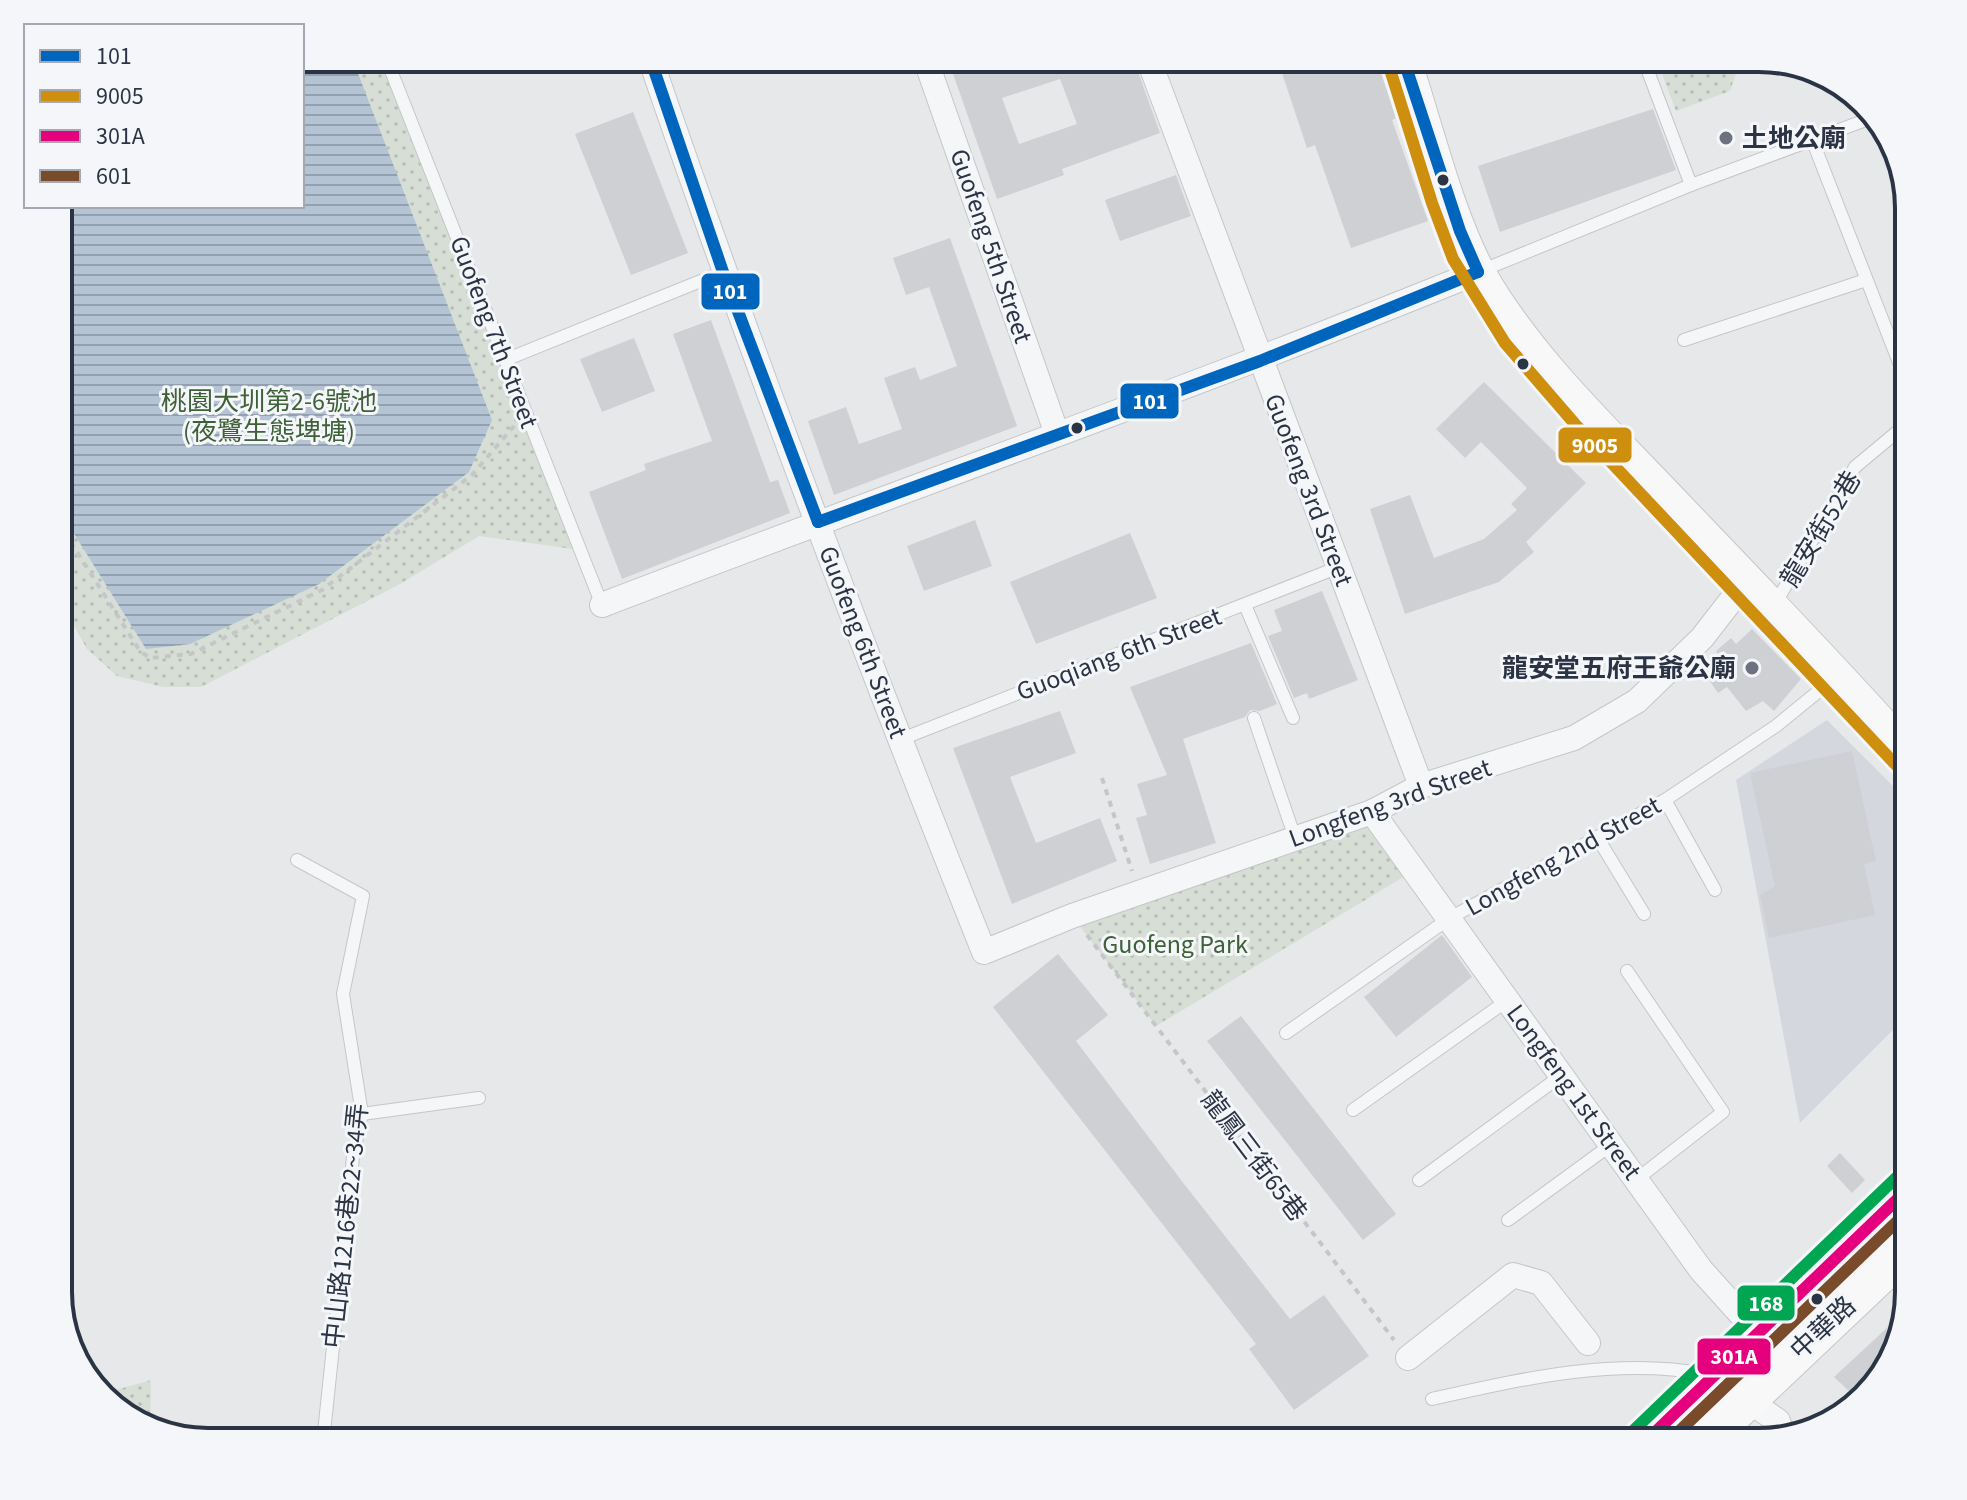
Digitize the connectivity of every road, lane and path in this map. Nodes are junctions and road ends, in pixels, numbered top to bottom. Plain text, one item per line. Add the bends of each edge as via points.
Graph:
1 (392, 72) edge
2 (655, 72) edge
3 (930, 72) edge
4 (1153, 72) edge
5 (1408, 72) edge
6 (1648, 72) edge
7 (1864, 121) edge
8 (1813, 142) junction
9 (1691, 185) junction
10 (723, 272) junction
11 (1478, 272) junction
12 (1866, 280) junction
13 (1684, 340) dead end
14 (1895, 353) edge
15 (505, 360) junction
16 (1260, 361) junction
17 (526, 412) junction
18 (1057, 434) junction
19 (1895, 434) edge
20 (818, 522) junction
21 (72, 544) edge
22 (1339, 567) junction
23 (1747, 580) junction
24 (602, 605) joint
25 (1245, 605) junction
26 (1774, 608) junction
27 (1838, 675) junction
28 (1254, 718) dead end
29 (1293, 718) dead end
30 (1895, 739) edge
31 (899, 740) junction
32 (1102, 778) dead end
33 (1421, 786) junction
34 (1665, 800) junction
35 (1372, 812) junction
36 (1597, 837) junction
37 (1295, 838) junction
38 (297, 860) dead end
39 (1715, 890) dead end
40 (1139, 892) junction
41 (1644, 914) dead end
42 (1072, 916) junction
43 (1450, 918) junction
44 (984, 952) joint
45 (1627, 971) dead end
46 (1508, 1000) junction
47 (1286, 1033) dead end
48 (1562, 1075) junction
49 (479, 1098) dead end
50 (1353, 1110) dead end
51 (362, 1114) junction
52 (1612, 1144) junction
53 (1637, 1179) junction
54 (1419, 1180) dead end
55 (1895, 1201) edge
56 (1508, 1220) dead end
57 (1895, 1260) edge
58 (1757, 1332) junction
59 (1588, 1343) dead end
60 (1408, 1358) joint
61 (1786, 1364) junction
62 (1713, 1375) junction
63 (1432, 1399) dead end
64 (1747, 1401) junction
65 (1780, 1426) edge
66 (324, 1428) edge
67 (1659, 1428) edge
68 (1718, 1428) edge

1 - 15 lane, Guofeng 7th Street
2 - 10 street, Guofeng 6th Street
3 - 18 street, Guofeng 5th Street
4 - 16 street, Guofeng 3rd Street
5 - 11 street
6 - 9 lane
7 - 8 lane
8 - 9 lane
8 - 12 lane
9 - 11 lane
10 - 15 lane
10 - 20 street, Guofeng 6th Street
11 - 16 street
11 - 23 street via 1506,319 1586,412
12 - 13 lane
12 - 14 lane
15 - 17 lane, Guofeng 7th Street
16 - 18 street
16 - 22 street, Guofeng 3rd Street
17 - 21 path via 472,475 322,590 191,654 150,658 140,651
17 - 24 lane, Guofeng 7th Street
18 - 20 street
19 - 26 lane, 龍安街52巷 via 1855,467
20 - 24 street
20 - 31 street, Guofeng 6th Street
22 - 25 lane, Guoqiang 6th Street
22 - 33 street, Guofeng 3rd Street
23 - 26 street
23 - 33 street, Longfeng 3rd Street via 1702,638 1637,701 1574,738
25 - 29 lane
25 - 31 lane, Guoqiang 6th Street
26 - 27 street
27 - 30 street
27 - 34 lane, Longfeng 2nd Street via 1776,726
28 - 37 lane
31 - 44 street, Guofeng 6th Street
32 - 40 path
33 - 35 street, Longfeng 3rd Street
34 - 36 lane, Longfeng 2nd Street
34 - 39 lane
35 - 37 street, Longfeng 3rd Street
35 - 43 street, Longfeng 1st Street
36 - 41 lane
36 - 43 lane, Longfeng 2nd Street
37 - 40 street, Longfeng 3rd Street
38 - 51 lane, 中山路1216巷22~34弄 via 363,896 343,994
40 - 42 street, Longfeng 3rd Street
42 - 44 street, Longfeng 3rd Street
42 - 60 path, 龍鳳三街65巷
43 - 46 street, Longfeng 1st Street
43 - 47 lane, Longfeng 2nd Street
45 - 53 lane via 1723,1112
46 - 48 street, Longfeng 1st Street
46 - 50 lane
48 - 52 street, Longfeng 1st Street
48 - 54 lane
49 - 51 lane
51 - 66 lane, 中山路1216巷22~34弄
52 - 53 street, Longfeng 1st Street
52 - 56 lane
53 - 58 street, Longfeng 1st Street via 1701,1270
55 - 58 main road, 中華路
57 - 61 main road, 中華路
58 - 61 street, Longfeng 1st Street
58 - 62 main road, 中華路
59 - 60 street via 1541,1283 1513,1275
61 - 64 main road, 中華路
62 - 63 lane via 1666,1366 1546,1373
62 - 64 street
62 - 67 main road, 中華路
64 - 65 street
64 - 68 main road, 中華路

